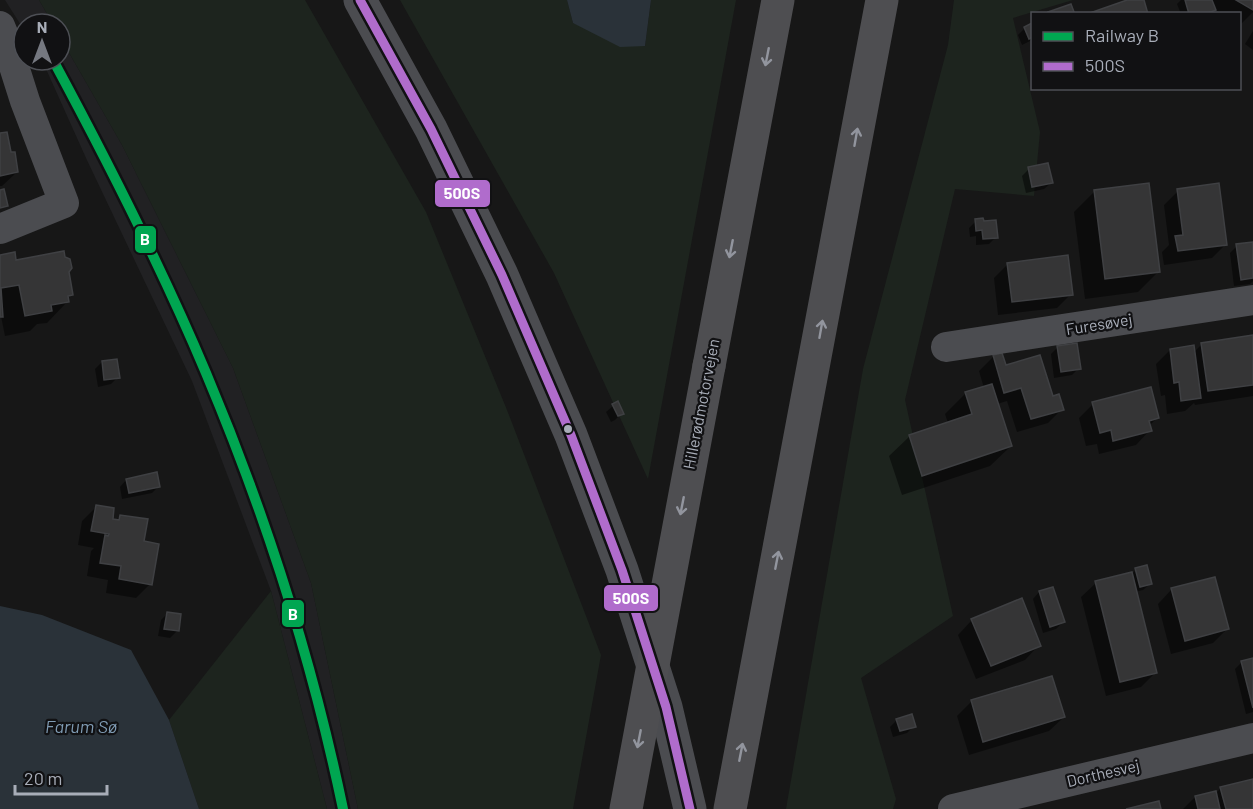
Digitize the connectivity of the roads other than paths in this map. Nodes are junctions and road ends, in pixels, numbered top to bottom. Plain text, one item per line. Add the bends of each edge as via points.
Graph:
1 (360, 0) edge
2 (778, 0) edge
3 (882, 0) edge
4 (0, 26) edge
5 (12, 98) edge
6 (0, 229) edge
7 (1253, 300) edge
8 (946, 347) dead end
9 (1253, 738) edge
10 (626, 809) edge
11 (690, 809) edge
12 (730, 809) edge
13 (953, 809) edge

1 - 11 street via 431,129 502,275 571,435 622,570 662,696
2 -> 10 highway, Hillerødmotorvejen, bridge
12 -> 3 highway
4 - 5 street
5 - 6 street via 64,203
7 - 8 street, Furesøvej
9 - 13 street, Dorthesvej

